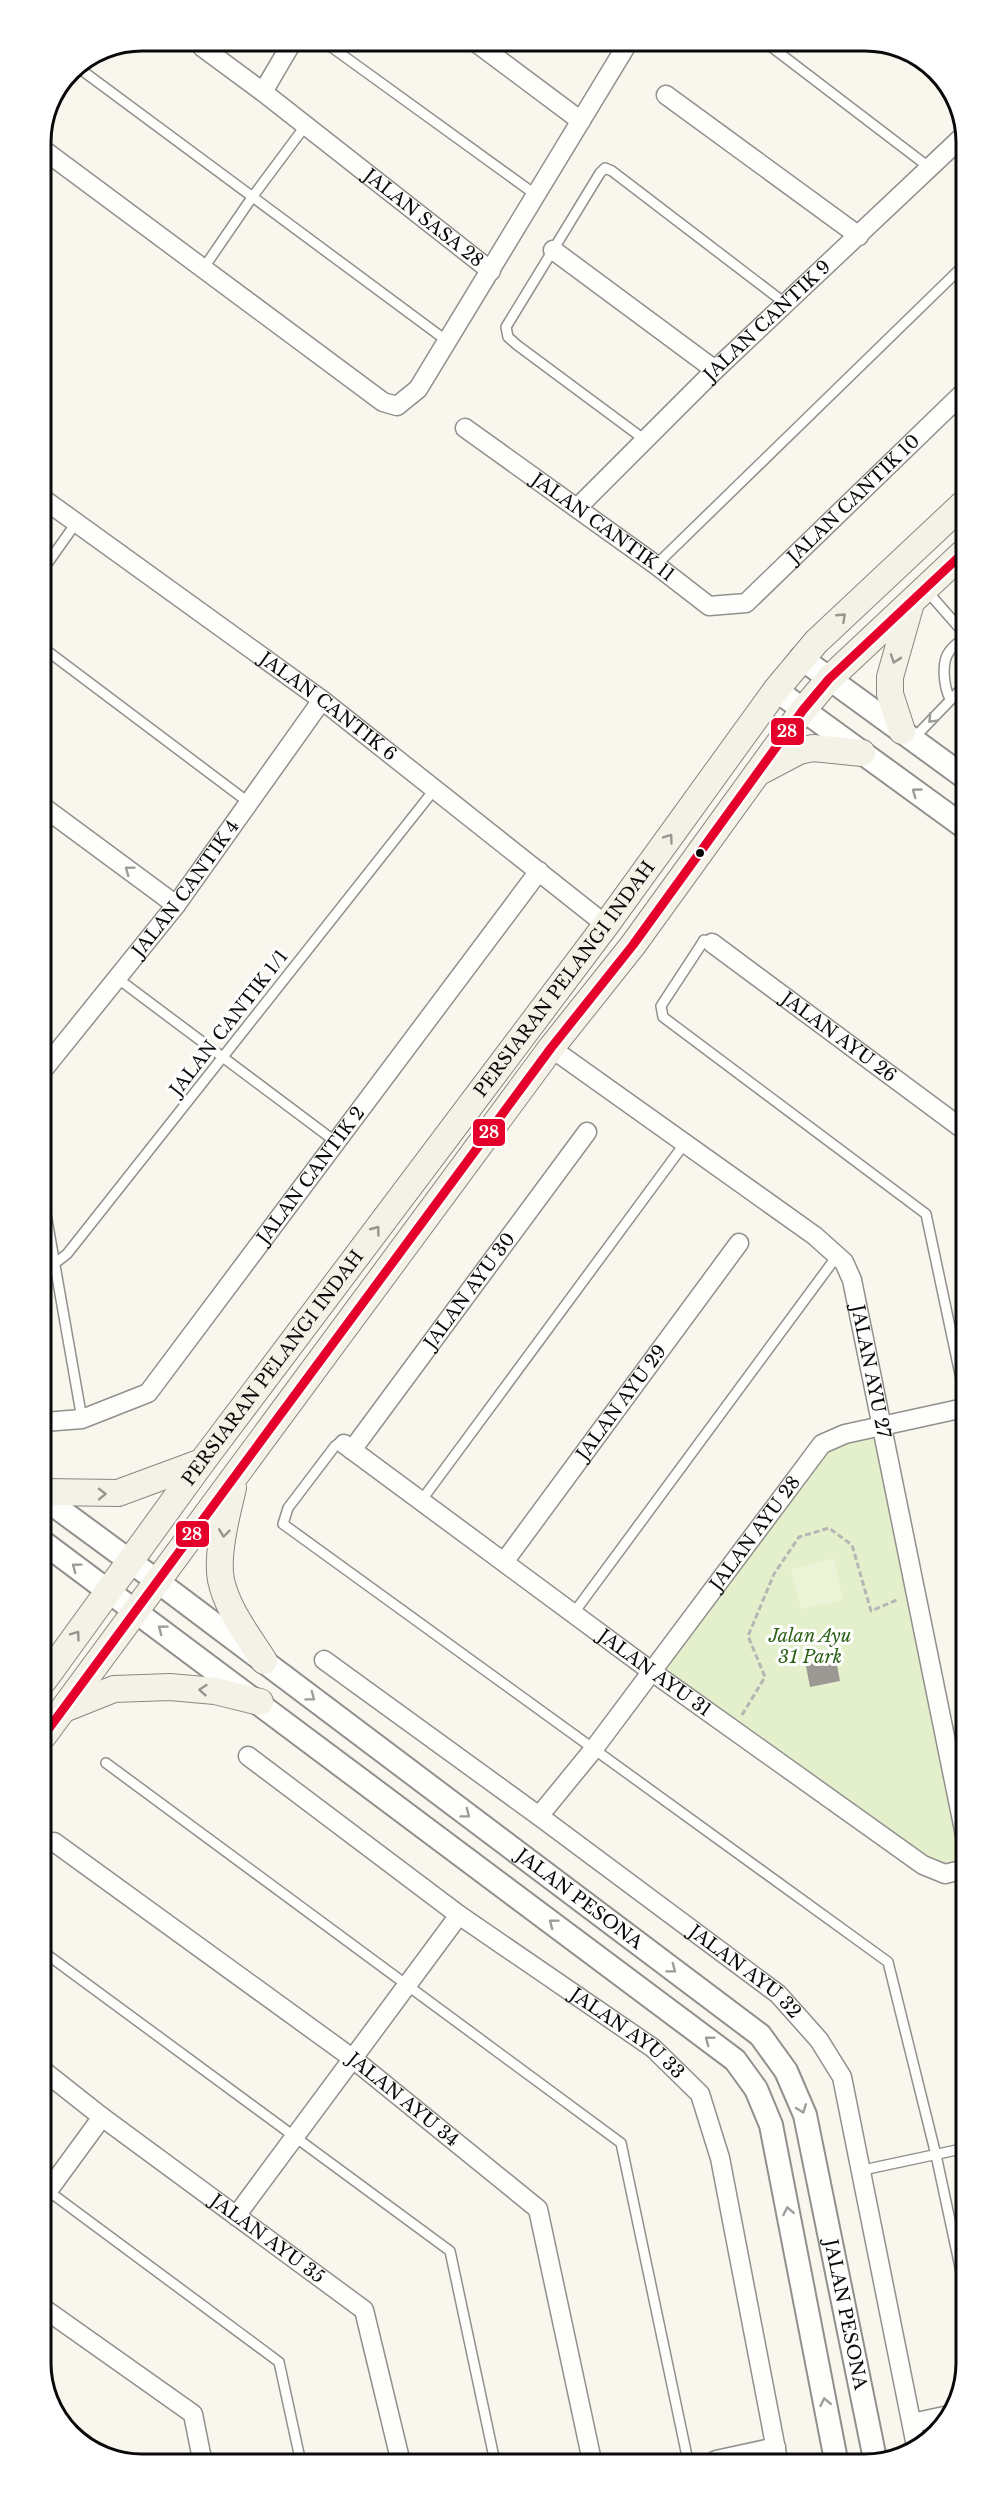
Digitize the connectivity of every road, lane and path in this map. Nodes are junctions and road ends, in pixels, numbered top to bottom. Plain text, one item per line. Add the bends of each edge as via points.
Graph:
1 (207, 51) edge
2 (287, 51) edge
3 (337, 51) edge
4 (486, 51) edge
5 (617, 51) edge
6 (777, 51) edge
7 (84, 72) edge
8 (263, 92) junction
9 (666, 95) dead end
10 (581, 121) junction
11 (306, 125) junction
12 (956, 143) edge
13 (51, 155) edge
14 (930, 168) junction
15 (536, 195) junction
16 (253, 196) junction
17 (859, 236) junction
18 (554, 250) junction
19 (203, 268) junction
20 (491, 271) junction
21 (956, 273) edge
22 (786, 304) junction
23 (447, 341) junction
24 (715, 370) junction
25 (956, 400) edge
26 (465, 428) dead end
27 (645, 440) junction
28 (51, 505) edge
29 (577, 508) junction
30 (956, 511) edge
31 (76, 523) junction
32 (51, 558) edge
33 (956, 560) edge
34 (656, 565) junction
35 (919, 596) junction
36 (746, 603) joint
37 (956, 626) edge
38 (956, 646) edge
39 (51, 654) edge
40 (801, 658) junction
41 (829, 679) junction
42 (776, 690) junction
43 (956, 693) edge
44 (950, 699) junction
45 (322, 700) junction
46 (803, 710) junction
47 (907, 735) junction
48 (862, 753) junction
49 (956, 771) edge
50 (758, 773) junction
51 (435, 790) junction
52 (248, 802) junction
53 (51, 813) edge
54 (956, 821) edge
55 (539, 871) junction
56 (176, 905) junction
57 (606, 925) junction
58 (646, 927) junction
59 (712, 944) joint
60 (117, 978) junction
61 (551, 1048) junction
62 (223, 1057) junction
63 (51, 1060) edge
64 (956, 1124) edge
65 (587, 1132) dead end
66 (336, 1142) junction
67 (685, 1143) junction
68 (739, 1242) dead end
69 (51, 1246) edge
70 (837, 1256) junction
71 (51, 1263) edge
72 (54, 1264) junction
73 (956, 1356) edge
74 (956, 1410) edge
75 (82, 1419) junction
76 (51, 1421) edge
77 (881, 1428) junction
78 (348, 1447) junction
79 (202, 1461) junction
80 (237, 1476) junction
81 (51, 1492) edge
82 (421, 1501) junction
83 (51, 1503) edge
84 (51, 1547) edge
85 (129, 1562) junction
86 (504, 1562) junction
87 (157, 1581) junction
88 (108, 1590) junction
89 (915, 1594) junction
90 (136, 1610) junction
91 (573, 1614) junction
92 (324, 1660) dead end
93 (264, 1661) junction
94 (51, 1670) edge
95 (651, 1671) junction
96 (260, 1702) junction
97 (751, 1702) dead end
98 (64, 1709) junction
99 (51, 1726) edge
100 (593, 1750) junction
101 (248, 1756) dead end
102 (106, 1763) dead end
103 (956, 1792) edge
104 (539, 1816) junction
105 (54, 1842) dead end
106 (956, 1871) edge
107 (459, 1915) junction
108 (51, 1957) edge
109 (407, 1985) junction
110 (352, 2058) junction
111 (51, 2077) edge
112 (102, 2117) junction
113 (294, 2136) junction
114 (956, 2150) edge
115 (936, 2155) junction
116 (862, 2170) junction
117 (51, 2185) edge
118 (51, 2196) edge
119 (236, 2216) junction
120 (956, 2248) edge
121 (51, 2314) edge
122 (938, 2417) edge
123 (912, 2423) junction
124 (915, 2439) edge
125 (874, 2453) edge
126 (201, 2454) edge
127 (299, 2454) edge
128 (399, 2454) edge
129 (493, 2454) edge
130 (590, 2454) edge
131 (687, 2454) edge
132 (777, 2454) edge
133 (835, 2454) edge

1 - 8 street, JALAN SASA 28
2 - 8 street
3 - 15 lane
4 - 10 street
5 - 10 street, JALAN SASA 28
6 - 14 lane
7 - 16 lane
8 - 11 street, JALAN SASA 28
9 - 17 street
10 - 15 street, JALAN SASA 28
11 - 16 lane
11 - 20 street, JALAN SASA 28
12 - 14 street, JALAN CANTIK 9
13 - 19 street
14 - 17 street, JALAN CANTIK 9
15 - 20 street, JALAN SASA 28
16 - 19 lane
16 - 23 lane
17 - 22 street, JALAN CANTIK 9
18 - 22 lane via 605,168
18 - 24 street
18 - 27 lane via 506,327 508,337
19 - 23 street via 383,402 397,406 418,389
20 - 23 street
21 - 34 lane
22 - 24 street, JALAN CANTIK 9
24 - 27 street, JALAN CANTIK 9
25 - 36 street, JALAN CANTIK 10
26 - 29 street, JALAN CANTIK 11
27 - 29 street, JALAN CANTIK 9
28 - 31 street, JALAN CANTIK 6
29 - 34 street, JALAN CANTIK 11
40 -> 30 main road, PERSIARAN PELANGI INDAH
31 - 32 lane
31 - 45 street, JALAN CANTIK 6
33 - 35 main road, PERSIARAN PELANGI INDAH
34 - 36 street, JALAN CANTIK 11 via 709,606
35 - 37 lane
35 - 41 main road, PERSIARAN PELANGI INDAH
35 -> 47 main road via 890,677 890,694
38 - 44 lane via 945,662
39 - 52 lane
40 - 41 street
40 - 42 main road, PERSIARAN PELANGI INDAH
41 - 46 main road, PERSIARAN PELANGI INDAH
41 - 47 street
42 - 46 street
57 -> 42 main road, PERSIARAN PELANGI INDAH
43 - 44 lane
44 -> 47 lane
45 - 51 street, JALAN CANTIK 6
45 - 52 street, JALAN CANTIK 4
46 - 48 street
46 - 50 main road, PERSIARAN PELANGI INDAH
47 - 49 street
48 - 50 main road via 813,748 799,751
54 -> 48 street
50 - 58 main road, PERSIARAN PELANGI INDAH
51 - 55 street, JALAN CANTIK 6
51 - 62 lane, JALAN CANTIK 1/1
52 - 56 street, JALAN CANTIK 4
56 -> 53 street
55 - 57 street, JALAN CANTIK 6
55 - 66 street, JALAN CANTIK 2
56 - 60 street, JALAN CANTIK 4
57 - 58 main road via 619,934
79 -> 57 main road, PERSIARAN PELANGI INDAH
58 - 61 main road, PERSIARAN PELANGI INDAH
59 - 64 street, JALAN AYU 26
59 - 73 lane via 704,940 661,1006 663,1017 926,1215
60 - 62 lane
60 - 63 street, JALAN CANTIK 4
61 - 67 street, JALAN AYU 27
61 - 80 main road, PERSIARAN PELANGI INDAH
62 - 66 lane
62 - 72 lane, JALAN CANTIK 1/1 via 67,1254
65 - 78 street, JALAN AYU 30
66 - 75 street, JALAN CANTIK 2 via 148,1393
67 - 70 street, JALAN AYU 27
67 - 82 lane
68 - 86 street, JALAN AYU 29
69 - 72 lane
70 - 77 street, JALAN AYU 27 via 852,1280
70 - 91 lane
71 - 72 lane
72 - 75 lane
74 - 77 street
75 - 76 street, JALAN CANTIK 2
77 - 89 street, JALAN AYU 27
77 - 95 street, JALAN AYU 28 via 845,1434 822,1444
78 - 82 street, JALAN AYU 31
78 - 100 lane via 339,1443 335,1446 288,1508 283,1524
81 -> 79 main road via 118,1493
79 - 85 main road, PERSIARAN PELANGI INDAH
80 - 87 main road, PERSIARAN PELANGI INDAH
80 -> 93 main road via 223,1530 221,1579 234,1613
82 - 86 street, JALAN AYU 31
83 - 85 street, JALAN PESONA
88 -> 84 street, JALAN PESONA
85 - 87 street, JALAN PESONA
85 - 88 main road, PERSIARAN PELANGI INDAH
86 - 91 street, JALAN AYU 31
87 - 90 main road, PERSIARAN PELANGI INDAH
87 - 93 street, JALAN PESONA
88 - 90 street, JALAN PESONA
94 -> 88 main road, PERSIARAN PELANGI INDAH
89 - 97 path via 871,1611 852,1545 829,1528 799,1537 774,1574 748,1636 765,1677
89 - 103 street, JALAN AYU 27
96 -> 90 street, JALAN PESONA
90 - 98 main road, PERSIARAN PELANGI INDAH
91 - 95 street, JALAN AYU 31
92 - 104 street, JALAN AYU 32
93 -> 125 street, JALAN PESONA via 760,2035 786,2071 805,2115
95 - 100 street, JALAN AYU 28
95 - 106 street, JALAN AYU 31 via 923,1865 945,1874
96 -> 98 main road via 215,1691 170,1687 114,1689
133 -> 96 street, JALAN PESONA via 771,2125 756,2089 735,2060
98 - 99 main road, PERSIARAN PELANGI INDAH
100 - 104 street, JALAN AYU 28
100 - 115 lane via 888,1962
101 - 107 street, JALAN AYU 33
102 - 109 lane
104 - 116 street, JALAN AYU 32 via 778,1994 819,2040 842,2077
105 - 110 street, JALAN AYU 34
107 - 109 street
107 - 132 street, JALAN AYU 33 via 653,2048 700,2094 720,2158
108 - 113 lane
109 - 110 street
109 - 131 lane via 621,2143
110 - 113 street
110 - 130 street, JALAN AYU 34 via 538,2209
111 - 112 street, JALAN AYU 35
112 - 117 street
112 - 119 street, JALAN AYU 35
113 - 119 street
113 - 129 lane via 450,2251
114 - 115 lane
115 - 116 lane
115 - 120 lane
116 - 123 street, JALAN AYU 32
118 - 127 lane via 279,2362
119 - 128 street, JALAN AYU 35 via 364,2310
121 - 126 street via 193,2414
122 - 123 street
123 - 124 street, JALAN AYU 32

